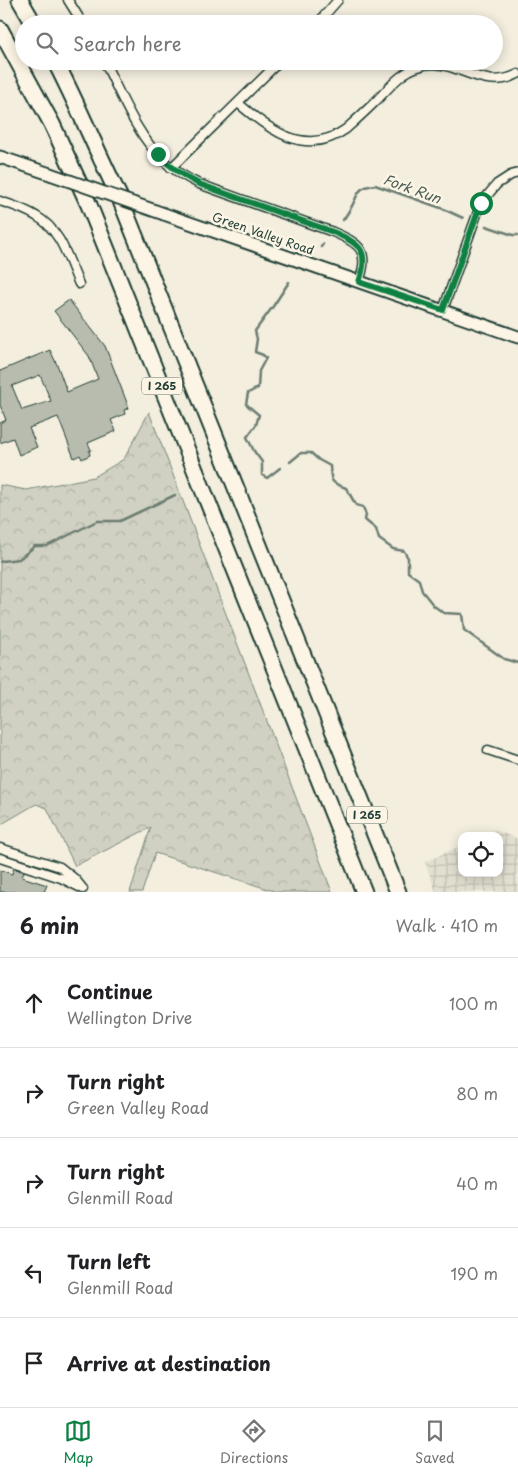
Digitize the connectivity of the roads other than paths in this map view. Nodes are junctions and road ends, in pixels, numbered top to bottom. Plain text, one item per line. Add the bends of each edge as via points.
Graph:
1 (20, 0) edge
2 (68, 0) edge
3 (338, 0) edge
4 (29, 15) edge
5 (77, 15) edge
6 (325, 15) edge
7 (0, 29) edge
8 (15, 56) edge
9 (22, 70) edge
10 (59, 70) edge
11 (109, 70) edge
12 (271, 70) edge
13 (411, 70) edge
14 (458, 70) edge
15 (518, 74) edge
16 (238, 103) junction
17 (0, 157) edge
18 (171, 168) junction
19 (518, 173) edge
20 (0, 201) edge
21 (359, 282) junction
22 (79, 284) dead end
23 (443, 310) junction
24 (518, 337) edge
25 (488, 750) dead end
26 (518, 760) edge
27 (0, 848) edge
28 (0, 858) edge
29 (85, 890) edge
30 (364, 892) edge
31 (398, 892) edge

1 - 4 highway
2 - 5 street
3 - 6 street
7 - 8 highway, I 265
9 - 30 highway, I 265 via 89,204
10 - 31 highway, I 265 via 119,196
11 - 18 street via 144,136
12 - 16 street
13 - 16 street via 346,129 322,141 305,141 280,133
14 - 15 street via 496,80
16 - 18 street
17 - 21 street, Green Valley Road, bridge
18 - 21 street via 199,184 351,241 358,246 364,258
19 - 23 street via 497,184 481,203
20 - 22 street via 34,215 54,231
21 - 23 street, Green Valley Road
23 - 24 street, Green Valley Road
25 - 26 street
27 - 29 street via 60,867
28 - 29 street via 61,878

